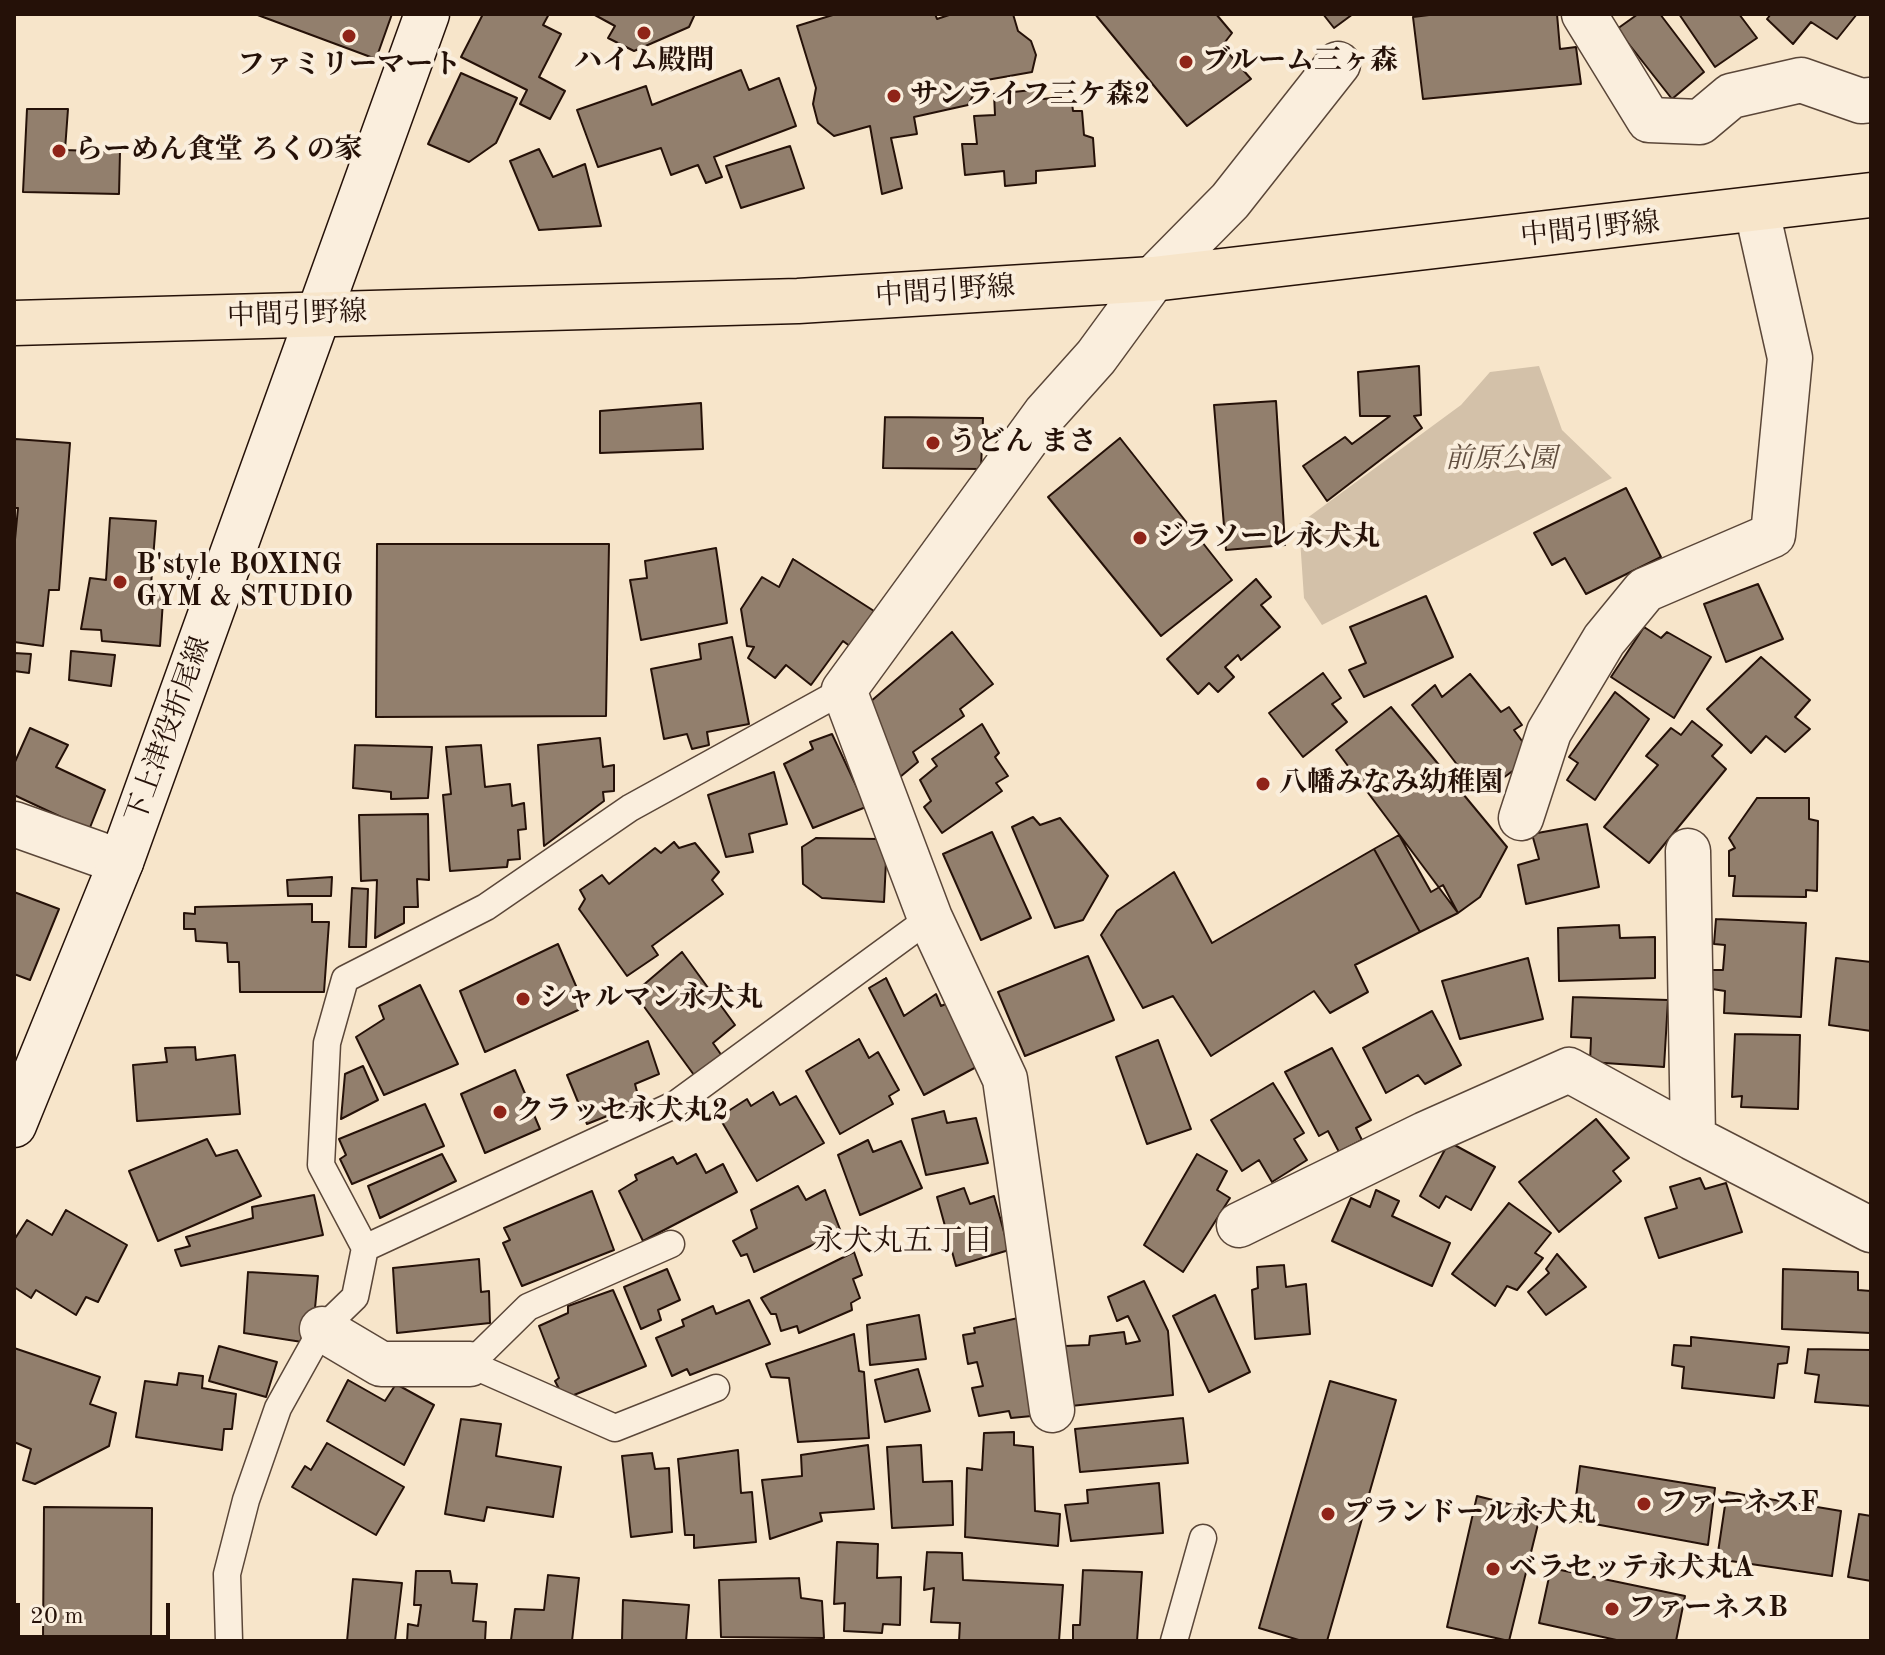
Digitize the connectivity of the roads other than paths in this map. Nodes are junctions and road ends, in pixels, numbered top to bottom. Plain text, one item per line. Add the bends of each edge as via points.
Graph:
1 (427, 14) edge
2 (1584, 14) edge
3 (1338, 64) dead end
4 (1871, 100) edge
5 (1871, 195) edge
6 (1757, 211) junction
7 (1153, 279) junction
8 (320, 315) junction
9 (14, 323) edge
10 (844, 690) junction
11 (1521, 818) dead end
12 (14, 824) edge
13 (1688, 851) dead end
14 (121, 862) junction
15 (930, 918) junction
16 (14, 1125) edge
17 (1693, 1138) junction
18 (1239, 1225) dead end
19 (1871, 1230) edge
20 (671, 1244) dead end
21 (365, 1248) junction
22 (322, 1329) junction
23 (470, 1364) junction
24 (716, 1388) dead end
25 (1052, 1410) dead end
26 (1203, 1538) dead end
27 (229, 1641) edge
28 (1174, 1641) edge

1 - 8 street, 下上津役折尾線
2 - 4 street via 1649,120 1700,122 1731,96 1801,80
3 - 7 street via 1230,201
5 - 6 main road, 中間引野線
6 - 7 main road, 中間引野線
6 - 11 street via 1790,358 1773,535 1645,590 1604,640 1549,732
7 - 8 main road, 中間引野線 via 798,301
7 - 10 street via 1096,357 1045,414
8 - 9 main road, 中間引野線
8 - 14 street, 下上津役折尾線
10 - 15 street
10 - 21 lane via 630,808 486,907 345,979 327,1043 321,1165
12 - 14 street
13 - 17 street
14 - 16 street, 下上津役折尾線
15 - 21 lane via 676,1104
15 - 25 street via 1005,1079
17 - 18 street via 1569,1070
17 - 19 street
20 - 23 lane via 528,1307
21 - 22 lane via 355,1297
22 - 23 street via 381,1364
22 - 27 lane via 278,1408 246,1500 227,1574
23 - 24 lane via 615,1428
26 - 28 lane

